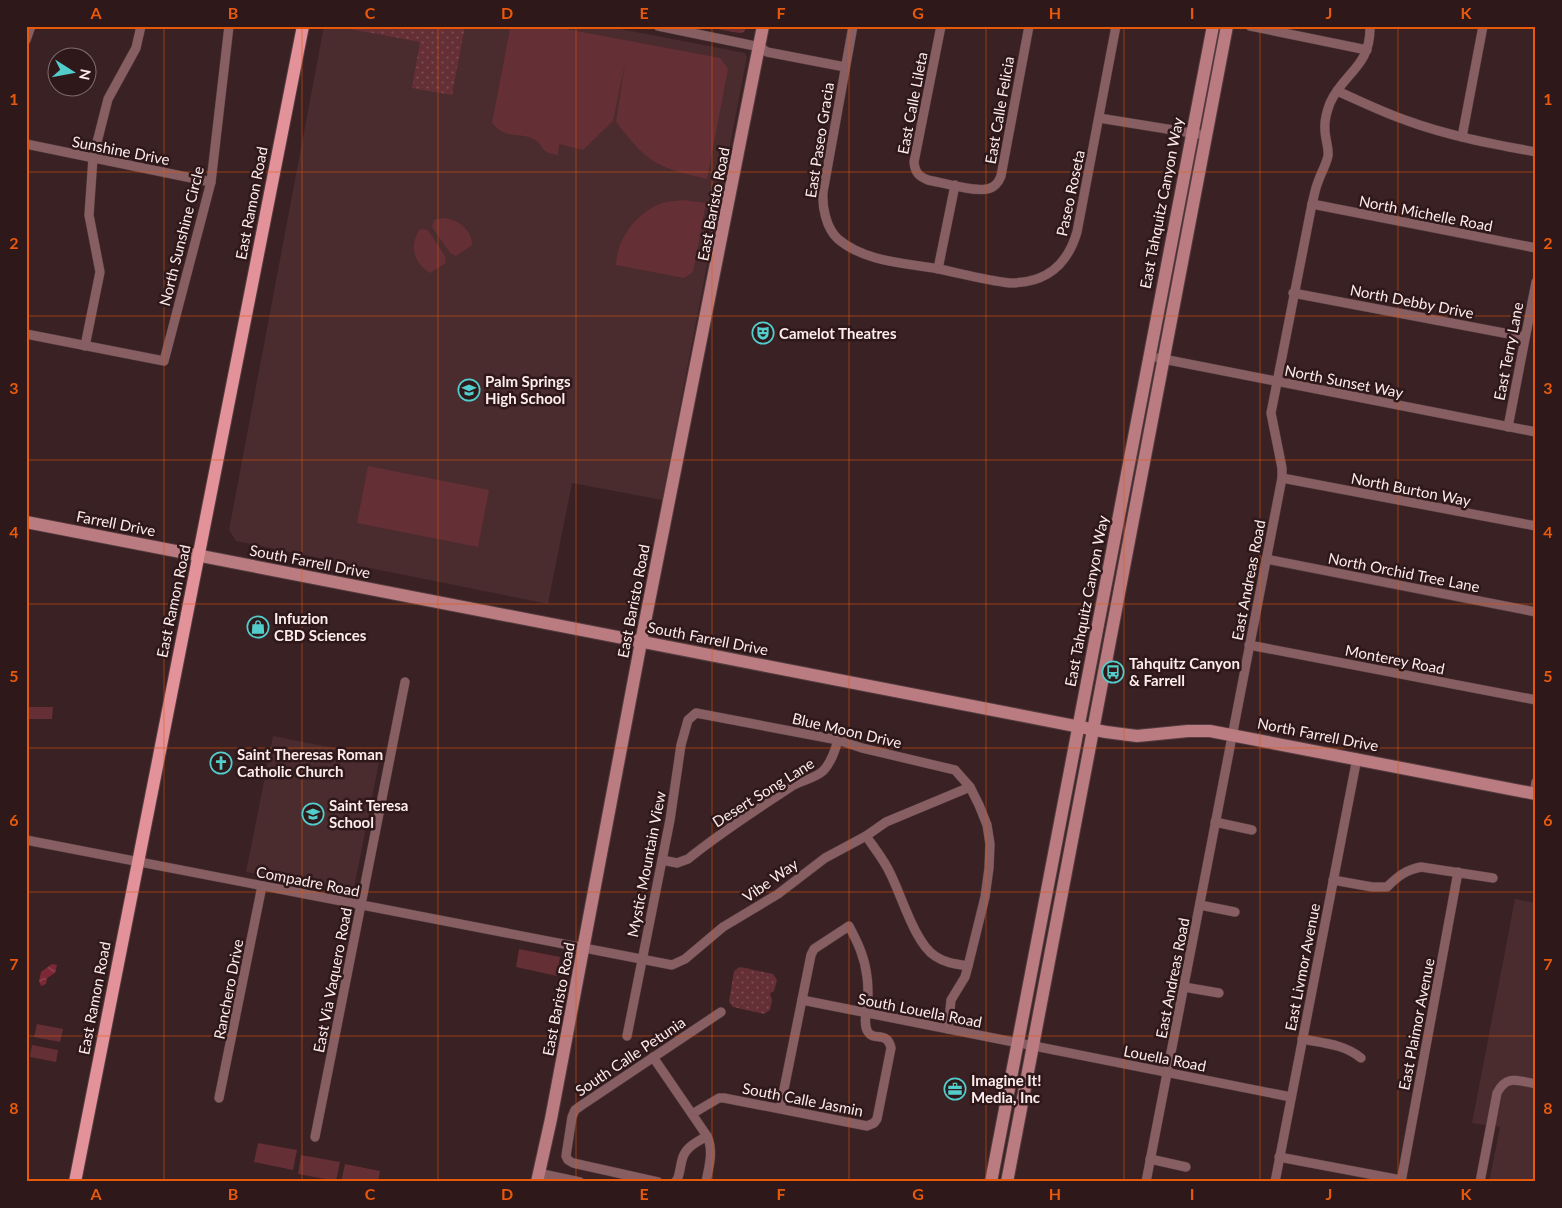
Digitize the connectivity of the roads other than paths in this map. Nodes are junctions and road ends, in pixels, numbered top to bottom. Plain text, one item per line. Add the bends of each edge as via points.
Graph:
1 (31, 26) edge
2 (141, 26) edge
3 (230, 26) edge
4 (303, 26) edge
5 (658, 26) edge
6 (764, 26) edge
7 (853, 26) edge
8 (941, 26) edge
9 (1029, 26) edge
10 (1116, 26) edge
11 (1213, 26) edge
12 (1227, 26) edge
13 (1250, 26) edge
14 (1370, 26) edge
15 (1483, 26) edge
16 (26, 40) edge
17 (760, 47) junction
18 (1367, 50) junction
19 (845, 67) junction
20 (1337, 91) junction
21 (1099, 118) junction
22 (1192, 133) junction
23 (1206, 135) junction
24 (1462, 137) junction
25 (26, 144) edge
26 (1536, 152) edge
27 (93, 158) junction
28 (211, 182) junction
29 (955, 185) junction
30 (1312, 204) junction
31 (1536, 248) edge
32 (938, 269) junction
33 (1536, 282) edge
34 (1294, 293) junction
35 (26, 334) edge
36 (1525, 337) junction
37 (85, 346) junction
38 (1148, 356) junction
39 (1163, 359) junction
40 (1276, 382) junction
41 (1508, 427) junction
42 (1536, 432) edge
43 (1282, 478) junction
44 (26, 522) edge
45 (1536, 526) edge
46 (199, 556) junction
47 (1266, 559) junction
48 (1536, 612) edge
49 (641, 642) junction
50 (1249, 645) junction
51 (405, 682) dead end
52 (1536, 700) edge
53 (709, 715) joint
54 (1078, 726) junction
55 (1093, 730) junction
56 (1232, 734) junction
57 (838, 740) junction
58 (1357, 758) junction
59 (970, 787) junction
60 (1535, 790) edge
61 (1215, 822) junction
62 (1252, 830) dead end
63 (866, 836) junction
64 (26, 840) edge
65 (662, 860) junction
66 (137, 862) junction
67 (1458, 872) junction
68 (1493, 878) dead end
69 (1333, 880) junction
70 (262, 886) junction
71 (1200, 905) junction
72 (361, 906) junction
73 (1235, 912) dead end
74 (584, 948) junction
75 (642, 960) junction
76 (968, 966) junction
77 (1184, 987) junction
78 (1219, 993) dead end
79 (802, 1000) junction
80 (721, 1012) dead end
81 (867, 1013) junction
82 (948, 1029) junction
83 (627, 1036) dead end
84 (1302, 1039) junction
85 (1017, 1042) junction
86 (1034, 1045) junction
87 (653, 1057) junction
88 (1361, 1058) dead end
89 (1168, 1072) junction
90 (1536, 1084) edge
91 (1291, 1097) junction
92 (220, 1098) dead end
93 (780, 1109) junction
94 (692, 1114) junction
95 (315, 1136) dead end
96 (708, 1136) junction
97 (1279, 1157) junction
98 (1150, 1159) junction
99 (1186, 1167) dead end
100 (537, 1178) edge
101 (1401, 1181) edge
102 (75, 1182) edge
103 (580, 1182) edge
104 (658, 1182) edge
105 (675, 1182) edge
106 (706, 1182) edge
107 (991, 1182) edge
108 (1007, 1182) edge
109 (1146, 1182) edge
110 (1275, 1182) edge
111 (1480, 1182) edge

1 - 16 street
2 - 27 street via 136,48 108,99
3 - 28 street, North Sunshine Circle
4 - 46 main road, East Ramon Road
5 - 17 street
6 - 17 street, East Baristo Road
7 - 19 street, East Paseo Gracia
8 - 29 street, East Calle Lileta via 914,162 920,177
9 - 29 street, East Calle Felicia via 999,182 989,189 979,190
10 - 21 street, Paseo Roseta
11 - 22 street, East Tahquitz Canyon Way
12 - 23 street, East Tahquitz Canyon Way
13 - 18 street
14 - 18 street, East Andreas Road
15 - 24 street
17 - 19 street via 767,52
17 - 49 street, East Baristo Road
18 - 20 street, East Andreas Road via 1363,61
19 - 32 street, East Paseo Gracia via 823,192 822,205 830,228 836,238 861,252 880,259
20 - 24 street via 1406,121
20 - 30 street, East Andreas Road via 1330,104 1324,130 1328,158
21 - 22 street
21 - 32 street, Paseo Roseta via 1077,232 1067,258 1057,268 1036,280 1010,284
22 - 23 street
22 - 38 street, East Tahquitz Canyon Way
23 - 39 street, East Tahquitz Canyon Way
24 - 26 street
25 - 27 street, Sunshine Drive
27 - 28 street, Sunshine Drive
27 - 37 street via 89,215 100,272
28 - 37 street, North Sunshine Circle via 164,361
29 - 32 street
30 - 31 street, North Michelle Road
30 - 34 street, East Andreas Road
33 - 36 street, East Terry Lane
34 - 36 street, North Debby Drive
34 - 40 street, East Andreas Road
35 - 37 street
36 - 41 street, East Terry Lane
38 - 39 street, North Sunset Way
38 - 54 street, East Tahquitz Canyon Way
39 - 40 street, North Sunset Way
39 - 55 street, East Tahquitz Canyon Way
40 - 41 street, North Sunset Way
40 - 43 street, East Andreas Road via 1271,413
41 - 42 street, North Sunset Way
43 - 45 street, North Burton Way
43 - 47 street, East Andreas Road
44 - 46 street, Farrell Drive
46 - 49 street, South Farrell Drive
46 - 66 main road, East Ramon Road
47 - 48 street, North Orchid Tree Lane
47 - 50 street, East Andreas Road
49 - 54 street, South Farrell Drive
49 - 74 street, East Baristo Road
50 - 52 street, Monterey Road
50 - 56 street, East Andreas Road
51 - 72 street, East Via Vaquero Road
53 - 57 street, Blue Moon Drive
53 - 65 street, Mystic Mountain View via 696,713 684,730
54 - 55 street, South Farrell Drive
54 - 85 street, East Tahquitz Canyon Way
55 - 56 street, North Farrell Drive via 1138,736 1210,730
55 - 86 street, East Tahquitz Canyon Way
56 - 58 street, North Farrell Drive
56 - 61 street, East Andreas Road
57 - 59 street, Blue Moon Drive via 955,770
57 - 65 street, Desert Song Lane via 823,771 798,782 757,808 688,860 676,863
58 - 60 street, North Farrell Drive
58 - 69 street, East Livmor Avenue
59 - 63 street, Vibe Way via 886,822
59 - 76 street via 987,825 990,844 985,897
61 - 62 street
61 - 71 street, East Andreas Road
63 - 75 street, Vibe Way via 825,858 778,894 723,928 685,960 672,965
63 - 76 street via 891,874 926,948 948,963
64 - 66 street, Compadre Road
65 - 75 street, Mystic Mountain View
66 - 70 street, Compadre Road
66 - 102 main road, East Ramon Road
67 - 68 street
67 - 69 street via 1421,867 1410,869 1387,887 1372,888
67 - 101 street, East Plaimor Avenue
69 - 84 street, East Livmor Avenue
70 - 72 street, Compadre Road
70 - 92 street, Ranchero Drive
71 - 73 street
71 - 77 street, East Andreas Road
72 - 74 street, Compadre Road
72 - 95 street, East Via Vaquero Road
74 - 75 street, Vibe Way
74 - 100 street, East Baristo Road
75 - 83 street, Mystic Mountain View
76 - 82 street via 951,1000
77 - 78 street
77 - 89 street, East Andreas Road
79 - 81 street, South Louella Road
79 - 81 street via 814,948 849,926 863,953 867,975
79 - 93 street
80 - 87 street, South Calle Petunia
81 - 82 street, South Louella Road
81 - 93 street, South Calle Jasmin via 868,1032 885,1038 891,1048 874,1124 867,1126
82 - 85 street, South Louella Road
84 - 88 street via 1342,1046
84 - 91 street, East Livmor Avenue
85 - 86 street, South Louella Road
85 - 107 street, East Tahquitz Canyon Way
86 - 89 street, Louella Road
86 - 108 street, East Tahquitz Canyon Way
87 - 94 street
87 - 104 street, South Calle Petunia via 575,1110 566,1156 573,1163
89 - 91 street, Louella Road
89 - 98 street, East Andreas Road
90 - 111 street via 1512,1080 1497,1093
91 - 97 street, East Livmor Avenue
93 - 94 street, South Calle Jasmin via 719,1098
94 - 96 street
96 - 105 street via 687,1149
96 - 106 street via 712,1151
97 - 101 street
97 - 110 street, East Livmor Avenue
98 - 99 street
98 - 109 street, East Andreas Road
100 - 103 street

